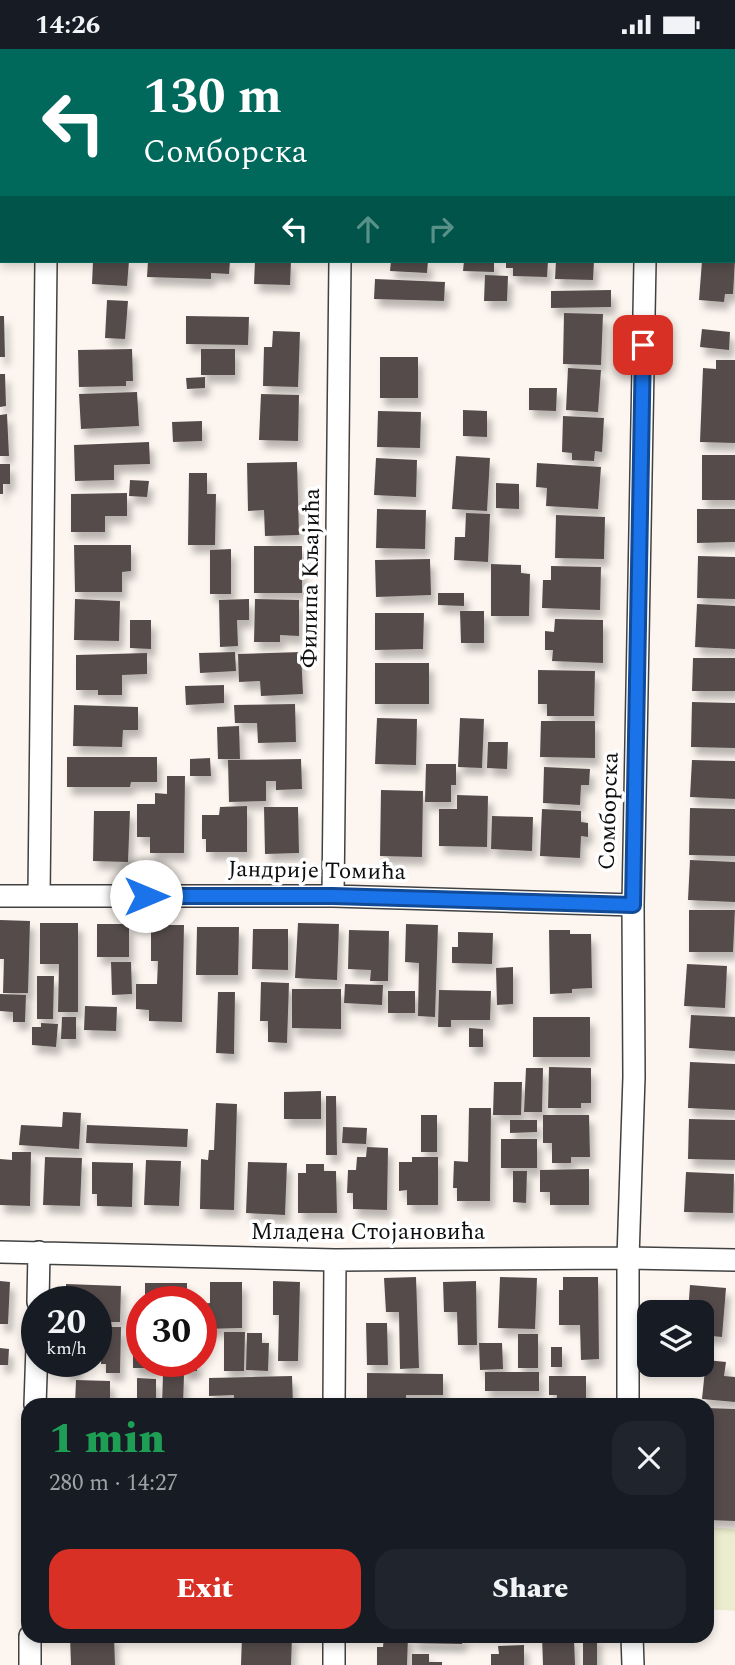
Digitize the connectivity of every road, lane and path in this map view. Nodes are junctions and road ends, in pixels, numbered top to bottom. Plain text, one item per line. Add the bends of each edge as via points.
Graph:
1 (46, 263) edge
2 (340, 263) edge
3 (645, 263) edge
4 (0, 896) edge
5 (40, 896) junction
6 (333, 896) junction
7 (633, 905) junction
8 (0, 1252) edge
9 (40, 1252) junction
10 (628, 1258) junction
11 (335, 1260) junction
12 (735, 1260) edge
13 (39, 1286) edge
14 (36, 1377) edge
15 (35, 1398) edge
16 (334, 1398) edge
17 (628, 1398) edge
18 (30, 1643) edge
19 (334, 1643) edge
20 (632, 1643) edge
21 (30, 1665) edge
22 (334, 1665) edge
23 (633, 1665) edge

1 - 5 street
2 - 6 street, Филипа Кљајића
3 - 7 street, Сомборска
4 - 5 street, Јандрије Томића
5 - 6 street, Јандрије Томића
6 - 7 street, Јандрије Томића
7 - 10 street, Сомборска
8 - 9 street, Младена Стојановића
9 - 11 street, Младена Стојановића
9 - 13 street
10 - 11 street, Младена Стојановића
10 - 12 street, Младена Стојановића
10 - 17 street, Сомборска
11 - 16 street
14 - 15 street
18 - 21 street
19 - 22 street
20 - 23 street

